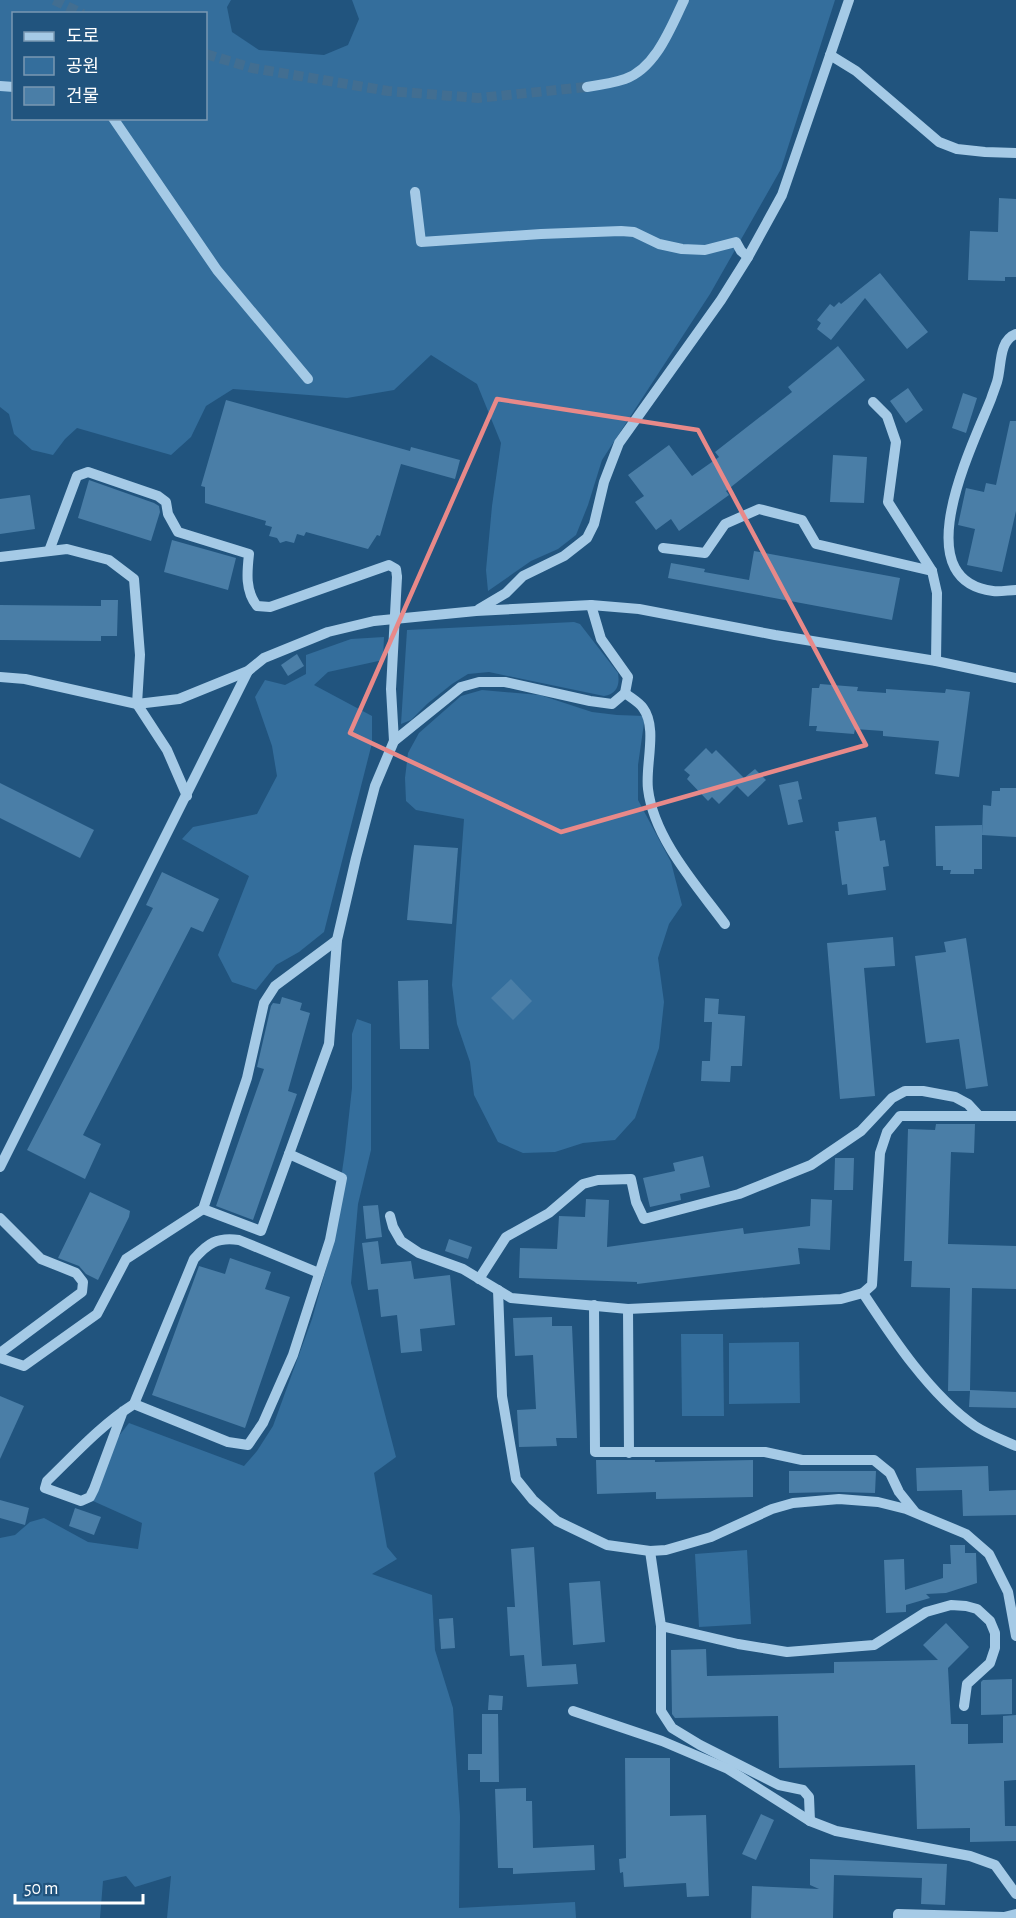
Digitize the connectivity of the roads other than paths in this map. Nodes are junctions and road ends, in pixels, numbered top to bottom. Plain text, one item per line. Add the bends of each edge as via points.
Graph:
1 (684, 0) edge
2 (849, 0) edge
3 (830, 55) junction
4 (587, 87) tunnel mouth
5 (114, 120) edge
6 (1016, 153) edge
7 (415, 192) dead end
8 (748, 257) junction
9 (1016, 334) edge
10 (308, 379) dead end
11 (873, 402) dead end
12 (663, 548) dead end
13 (49, 551) junction
14 (0, 556) edge
15 (932, 571) junction
16 (1016, 590) edge
17 (591, 605) junction
18 (476, 610) junction
19 (936, 662) junction
20 (248, 670) junction
21 (0, 677) edge
22 (1016, 678) edge
23 (626, 693) junction
24 (138, 704) junction
25 (393, 741) junction
26 (187, 795) junction
27 (725, 924) dead end
28 (337, 940) junction
29 (979, 1116) junction
30 (1016, 1116) edge
31 (289, 1154) junction
32 (0, 1167) edge
33 (203, 1209) junction
34 (390, 1216) dead end
35 (0, 1218) edge
36 (320, 1273) junction
37 (479, 1279) junction
38 (498, 1290) junction
39 (863, 1293) junction
40 (594, 1305) junction
41 (628, 1309) junction
42 (0, 1353) edge
43 (0, 1358) edge
44 (134, 1404) junction
45 (123, 1411) junction
46 (1016, 1446) edge
47 (629, 1453) junction
48 (915, 1512) junction
49 (651, 1551) junction
50 (661, 1626) junction
51 (1016, 1636) edge
52 (964, 1706) dead end
53 (573, 1712) dead end
54 (810, 1821) junction
55 (1016, 1894) edge
56 (1016, 1914) edge
57 (898, 1918) edge

1 - 4 street via 655,54 643,68 626,79
2 - 3 street
3 - 6 street via 856,71 939,142 957,149
3 - 8 street via 782,195
5 - 10 street via 217,270
7 - 8 street via 421,242 621,231 682,249 705,250 736,242
8 - 18 street via 722,300 619,443 587,538
9 - 16 street via 1004,344 998,381 959,482 947,535 948,553 958,574 975,587
11 - 15 street via 888,416 896,442 888,502
12 - 15 street via 705,553 725,524 759,509 802,520 816,544
13 - 14 street
13 - 24 street via 67,549 109,560 134,579 140,655
13 - 25 street, bridge via 76,476 88,472 158,496 166,502 178,532 249,554 247,575 251,599 257,606 270,607 389,565 396,569 397,577 391,689
15 - 19 street via 936,593
17 - 18 street
17 - 19 street via 639,609
17 - 23 street via 602,639 628,677
18 - 20 street via 374,621 328,632 264,658
19 - 22 street
20 - 24 street via 179,699
20 - 26 street
21 - 24 street
23 - 25 street via 612,704 505,682 479,682 461,687
23 - 27 street via 650,719 648,789 658,825 677,859
24 - 26 street via 167,750
25 - 28 street via 375,786
26 - 32 street
28 - 31 street via 329,1044
28 - 33 street via 275,986 264,1004 247,1078
29 - 30 street
29 - 37 street via 955,1097 905,1091 892,1098 861,1131 811,1166 739,1194 644,1219 631,1179 583,1184 549,1213 506,1237
29 - 39 street via 900,1116 887,1132 880,1153 872,1285
31 - 33 street via 261,1231
31 - 36 street via 342,1178
33 - 43 street via 126,1258 97,1314 24,1366
34 - 37 street via 401,1241
35 - 42 street via 41,1259 76,1273 83,1282 82,1292
36 - 44 street via 239,1240 227,1238 207,1244 194,1259
36 - 44 street via 293,1355 263,1423 248,1445 228,1442
37 - 38 street
38 - 40 street via 511,1298
38 - 49 street via 502,1396 516,1479 557,1521 607,1545
39 - 41 street via 841,1299
39 - 46 street via 902,1352 949,1404 975,1426
40 - 41 street
40 - 47 street via 595,1452
41 - 47 street
44 - 45 street
45 - 45 street via 97,1431 47,1481 45,1488 81,1501 90,1497
47 - 48 street via 765,1452 802,1460 874,1460 890,1473
48 - 49 street via 878,1502 838,1499 793,1503 711,1537
48 - 51 street via 966,1534 989,1554 1008,1592
49 - 50 street
50 - 52 street via 787,1652 874,1645 926,1612 951,1605 966,1606 990,1621 995,1648 990,1663 967,1684
50 - 54 street via 661,1711 672,1728 779,1785 803,1790 809,1797
53 - 54 street via 662,1741 728,1769
54 - 55 street via 836,1832 970,1856 995,1865
56 - 57 street via 898,1914

